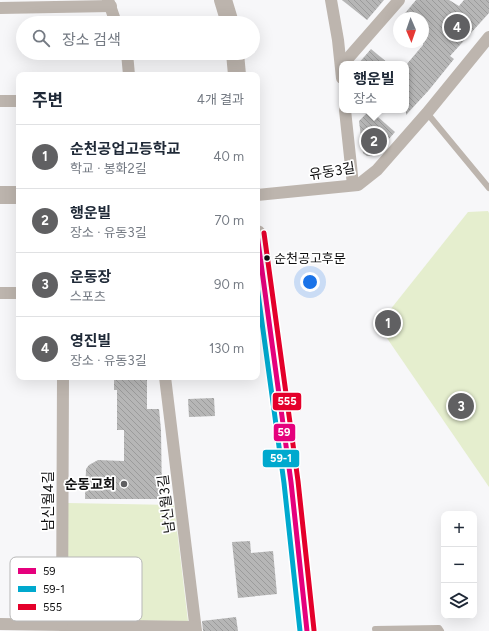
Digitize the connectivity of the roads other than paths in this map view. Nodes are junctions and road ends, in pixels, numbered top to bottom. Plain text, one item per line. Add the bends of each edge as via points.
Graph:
1 (223, 0) edge
2 (331, 0) edge
3 (400, 0) edge
4 (110, 3) edge
5 (0, 8) edge
6 (114, 16) edge
7 (228, 16) edge
8 (489, 37) edge
9 (128, 60) edge
10 (236, 60) edge
11 (341, 61) edge
12 (349, 61) edge
13 (129, 72) edge
14 (237, 72) edge
15 (0, 101) edge
16 (16, 101) edge
17 (345, 113) edge
18 (427, 113) junction
19 (353, 185) junction
20 (489, 188) edge
21 (260, 194) edge
22 (0, 195) edge
23 (16, 195) edge
24 (260, 256) edge
25 (0, 293) edge
26 (16, 293) edge
27 (63, 380) edge
28 (165, 380) edge
29 (62, 557) edge
30 (62, 621) edge
31 (0, 624) edge
32 (62, 625) junction
33 (196, 629) edge
34 (375, 629) dead end
35 (307, 631) edge
36 (441, 631) edge

1 - 7 street
2 - 11 street
3 - 12 street
4 - 5 street
4 - 6 street
8 - 18 street, 유동3길
9 - 13 street
10 - 14 street
15 - 16 street
17 - 19 street
18 - 19 street, 유동3길 via 377,170 358,185
18 - 20 lane
19 - 21 street, 유동3길
22 - 23 street
24 - 35 street via 291,482
25 - 26 street
27 - 29 street, 남신월4길
28 - 33 street, 남신월3길
30 - 32 street, 남신월4길
31 - 32 street, 남신월3길
32 - 33 street, 남신월3길
34 - 36 lane via 439,628

